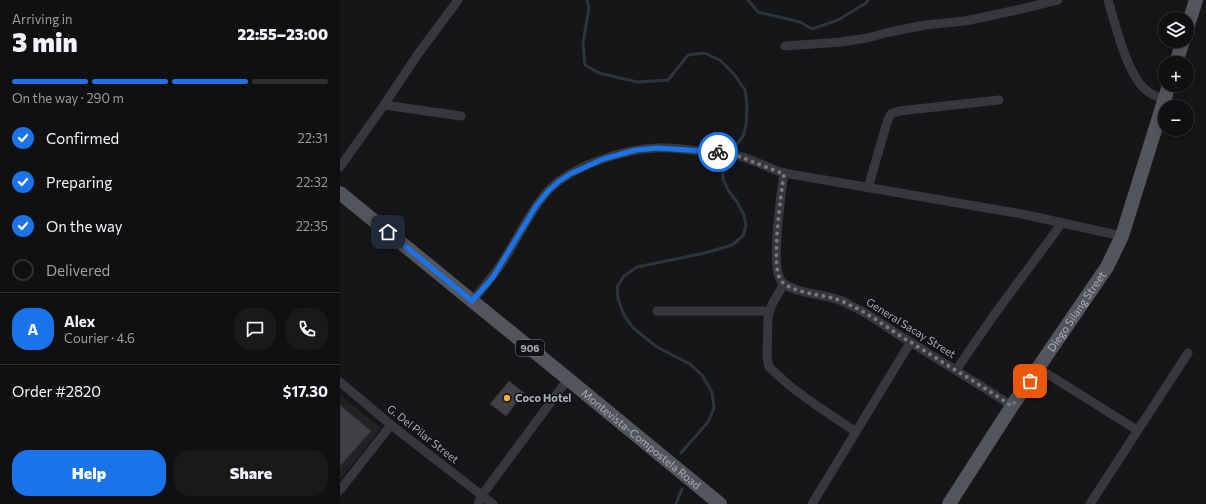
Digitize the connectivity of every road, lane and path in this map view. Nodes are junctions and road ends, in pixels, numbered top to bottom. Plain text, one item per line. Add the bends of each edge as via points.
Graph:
1 (458, 0) edge
2 (1058, 0) edge
3 (1108, 0) edge
4 (1196, 0) edge
5 (1192, 12) edge
6 (785, 46) dead end
7 (1168, 92) edge
8 (1165, 99) junction
9 (999, 100) dead end
10 (384, 105) junction
11 (460, 116) dead end
12 (340, 167) edge
13 (784, 174) junction
14 (868, 188) junction
15 (340, 193) edge
16 (1062, 223) junction
17 (1122, 236) junction
18 (784, 284) junction
19 (472, 301) junction
20 (657, 311) dead end
21 (769, 311) junction
22 (910, 343) junction
23 (1188, 352) dead end
24 (1038, 368) junction
25 (956, 370) junction
26 (568, 378) junction
27 (340, 382) edge
28 (1012, 406) junction
29 (391, 425) junction
30 (1137, 430) junction
31 (856, 432) junction
32 (340, 490) edge
33 (482, 495) junction
34 (478, 504) edge
35 (493, 504) edge
36 (720, 504) edge
37 (812, 504) edge
38 (949, 504) edge
39 (1090, 504) edge

1 - 10 street
2 - 6 street via 1012,12 867,38
3 - 8 street via 1134,75 1146,91
4 - 5 main road
7 - 8 main road, Diego Silang Street
8 - 17 main road, Diego Silang Street
9 - 14 street via 891,114
10 - 11 street
10 - 12 street
13 - 14 street
13 - 18 street via 776,262 780,280
13 - 19 street via 738,156 723,153 658,148 636,150 603,159 570,174 548,191 536,206 493,277
14 - 16 street
15 - 19 main road, Montevista-Compostela Road / 906
16 - 17 street
16 - 25 street
17 - 24 main road, Diego Silang Street via 1107,267
18 - 21 street
18 - 22 street, General Sacay Street via 851,305
19 - 26 main road, Montevista-Compostela Road / 906
20 - 21 street
21 - 31 street via 769,367 790,386
22 - 25 street, General Sacay Street
22 - 31 street
23 - 30 street
24 - 28 main road, Diego Silang Street
24 - 30 street
25 - 28 street, General Sacay Street
26 - 33 street
26 - 36 main road, Montevista-Compostela Road / 906
27 - 29 street, G. Del Pilar Street
28 - 38 main road, Diego Silang Street
29 - 32 street
29 - 33 street, G. Del Pilar Street
30 - 39 street
31 - 37 street
33 - 34 street
33 - 35 street, G. Del Pilar Street

